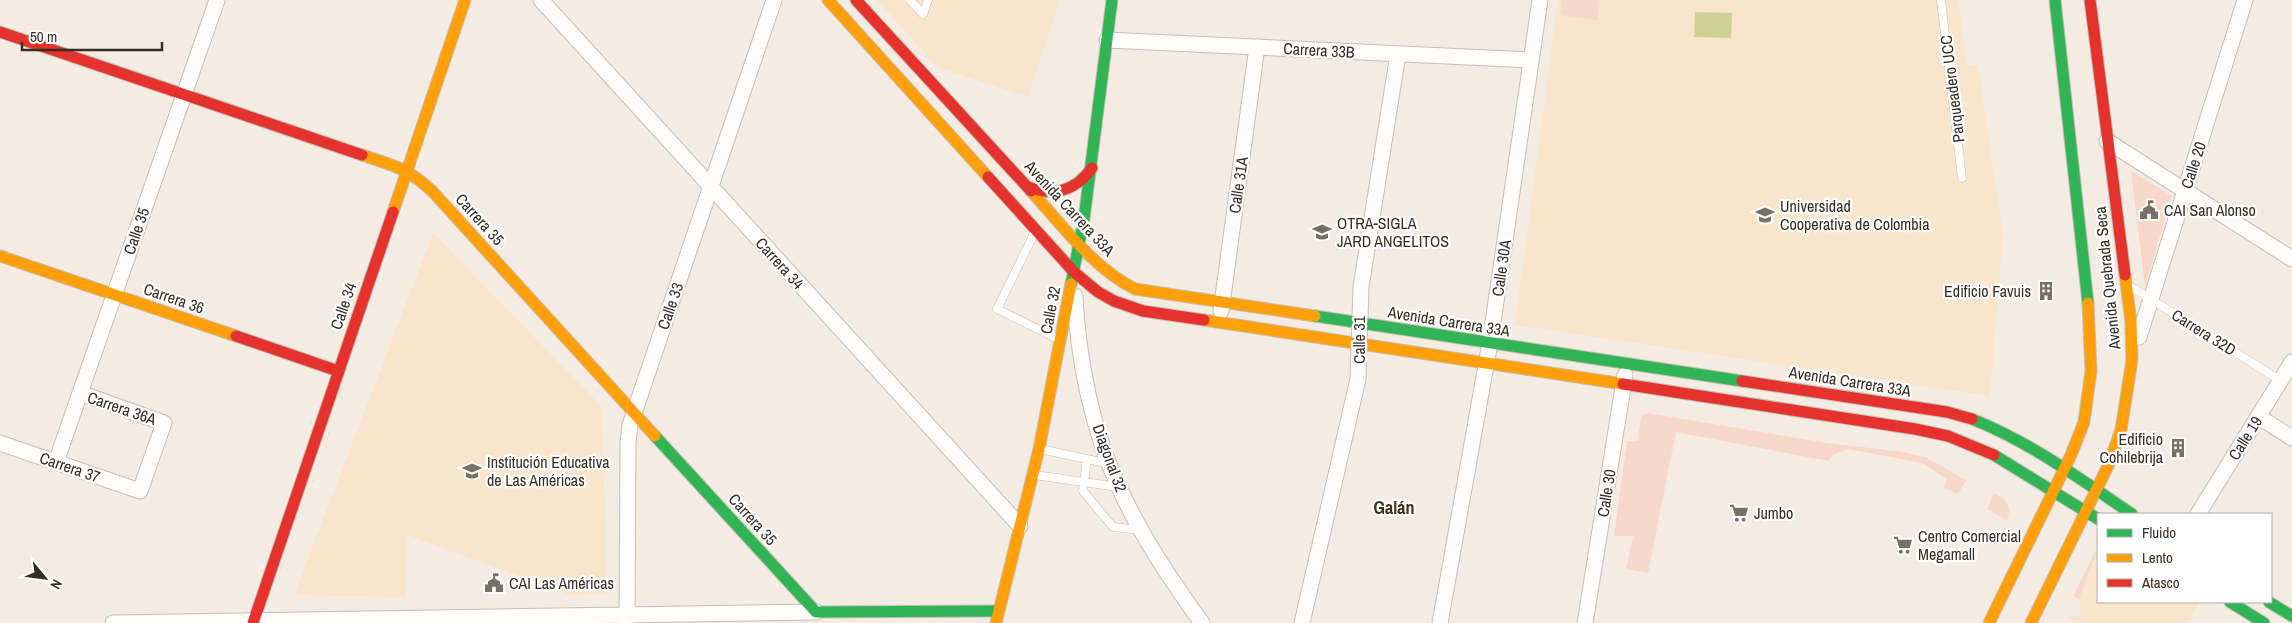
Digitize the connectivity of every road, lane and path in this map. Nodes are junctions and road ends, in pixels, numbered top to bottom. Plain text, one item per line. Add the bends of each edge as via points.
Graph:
1 (217, 0) edge
2 (465, 0) edge
3 (541, 0) edge
4 (774, 0) edge
5 (828, 0) edge
6 (856, 0) edge
7 (910, 0) edge
8 (928, 0) edge
9 (1112, 0) edge
10 (1540, 0) edge
11 (1941, 0) edge
12 (2055, 0) edge
13 (2090, 0) edge
14 (2245, 0) edge
15 (0, 32) edge
16 (1107, 40) junction
17 (1257, 47) junction
18 (1398, 54) junction
19 (1531, 60) junction
20 (184, 95) junction
21 (2108, 141) junction
22 (1092, 168) junction
23 (406, 170) junction
24 (1962, 178) dead end
25 (711, 186) junction
26 (1028, 187) junction
27 (2185, 191) junction
28 (1036, 230) junction
29 (1079, 244) junction
30 (0, 256) edge
31 (2292, 259) edge
32 (1074, 272) junction
33 (2127, 284) junction
34 (114, 294) junction
35 (2151, 299) junction
36 (1222, 303) junction
37 (1220, 323) junction
38 (1359, 324) junction
39 (1060, 340) junction
40 (1490, 343) junction
41 (1360, 344) junction
42 (2132, 360) junction
43 (2292, 362) edge
44 (1486, 364) junction
45 (1627, 364) junction
46 (338, 371) junction
47 (2281, 381) junction
48 (1624, 384) junction
49 (1772, 385) junction
50 (80, 394) junction
51 (1769, 406) junction
52 (634, 412) junction
53 (2258, 417) junction
54 (2292, 438) edge
55 (0, 443) edge
56 (1038, 449) junction
57 (1087, 459) junction
58 (56, 462) junction
59 (1110, 464) junction
60 (2064, 470) junction
61 (1033, 475) junction
62 (1084, 482) junction
63 (1118, 487) junction
64 (140, 491) joint
65 (2054, 491) junction
66 (2096, 491) junction
67 (2086, 511) junction
68 (2130, 513) edge
69 (2199, 513) edge
70 (2097, 517) edge
71 (1020, 526) junction
72 (1141, 530) junction
73 (2232, 603) edge
74 (2271, 603) edge
75 (998, 611) junction
76 (816, 612) junction
77 (2292, 616) edge
78 (627, 619) edge
79 (253, 622) edge
80 (113, 623) edge
81 (996, 623) edge
82 (1202, 623) edge
83 (1302, 623) edge
84 (1440, 623) edge
85 (1585, 623) edge
86 (1990, 623) edge
87 (2031, 623) edge
88 (2264, 623) edge

1 - 20 street, Calle 35
2 - 23 main road, Calle 34
3 - 25 street, Carrera 34
4 - 25 street, Calle 33
5 - 28 main road
6 - 26 main road, Avenida Carrera 33A
7 - 8 lane via 923,14
9 - 16 main road, Calle 32
10 - 19 street, Calle 30A
11 - 24 lane, Parqueadero UCC
12 - 60 main road, Avenida Quebrada Seca via 2092,340 2084,422
13 - 21 main road, Avenida Quebrada Seca
14 - 27 street, Calle 20
15 - 20 main road, Carrera 35
16 - 17 street, Carrera 33B
16 - 22 main road, Calle 32
17 - 18 street, Carrera 33B
17 - 36 street, Calle 31A
18 - 19 street, Carrera 33B
18 - 38 street, Calle 31 via 1361,288
19 - 40 street, Calle 30A
20 - 23 main road, Carrera 35
20 - 34 street, Calle 35
21 - 27 street
21 - 33 main road, Avenida Quebrada Seca
22 - 26 main road via 1080,183 1064,192 1048,194
22 - 29 main road, Calle 32
23 - 46 main road, Calle 34
23 - 52 main road, Carrera 35 via 433,192
25 - 52 street, Calle 33
25 - 71 street, Carrera 34
26 - 29 main road, Avenida Carrera 33A
27 - 31 street
27 - 35 street, Calle 20
28 - 32 main road
28 - 39 lane via 997,309
29 - 32 main road, Calle 32
29 - 36 main road, Avenida Carrera 33A via 1116,280 1135,289
30 - 34 main road, Carrera 36
32 - 37 main road via 1099,294 1124,306
32 - 39 main road, Calle 32
32 - 59 street, Diagonal 32 via 1080,352
33 - 35 lane, Carrera 32D
33 - 42 main road, Avenida Quebrada Seca
34 - 46 main road, Carrera 36
34 - 50 street, Calle 35
35 - 42 street, Calle 20
35 - 47 lane, Carrera 32D
36 - 37 street, Calle 31A
36 - 38 main road, Avenida Carrera 33A
37 - 41 main road
38 - 40 main road, Avenida Carrera 33A
38 - 41 street, Calle 31
39 - 56 main road, Calle 32
40 - 44 street, Calle 30A
40 - 45 main road, Avenida Carrera 33A
41 - 44 main road
41 - 83 street, Calle 31 via 1358,379
42 - 66 main road, Avenida Quebrada Seca via 2121,430
43 - 47 street, Calle 19
44 - 48 main road
44 - 84 street, Calle 30A
45 - 48 street, Calle 30
45 - 49 main road, Avenida Carrera 33A
46 - 79 main road, Calle 34
47 - 53 street, Calle 19
48 - 51 main road
48 - 85 street, Calle 30
49 - 51 main road
49 - 60 main road, Avenida Carrera 33A via 1962,416 2009,435
50 - 58 street, Calle 35
50 - 64 street, Carrera 36A via 164,423
51 - 65 main road via 1948,436 1987,451
52 - 76 main road, Carrera 35
52 - 78 street, Calle 33 via 628,443
53 - 54 street
53 - 69 street, Calle 19
55 - 58 street, Carrera 37
56 - 57 lane
56 - 61 main road, Calle 32
57 - 59 lane
57 - 62 lane
58 - 64 street, Carrera 37
59 - 63 street, Diagonal 32
60 - 65 main road, Avenida Quebrada Seca
60 - 66 main road, Avenida Carrera 33A
61 - 62 lane
61 - 71 main road, Calle 32
62 - 63 lane
62 - 72 lane via 1083,491 1113,527
63 - 72 street, Diagonal 32
65 - 67 main road
65 - 86 main road, Avenida Quebrada Seca
66 - 67 main road, Avenida Quebrada Seca
66 - 68 main road, Avenida Carrera 33A
67 - 70 main road
67 - 87 main road, Avenida Quebrada Seca
71 - 75 main road, Calle 32
72 - 82 street, Diagonal 32
73 - 88 main road
74 - 77 main road
75 - 76 main road
75 - 81 main road, Calle 32
76 - 78 street
78 - 79 street
79 - 80 street

